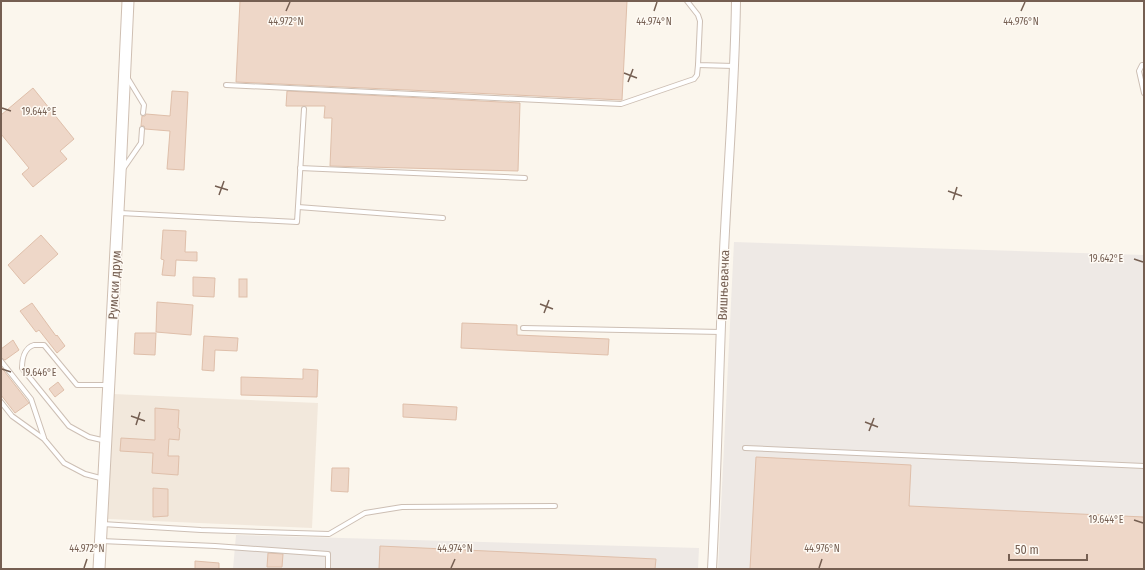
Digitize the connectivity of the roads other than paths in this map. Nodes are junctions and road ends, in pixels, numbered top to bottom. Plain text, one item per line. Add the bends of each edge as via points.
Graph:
1 (128, 1) edge
2 (687, 1) edge
3 (736, 1) edge
4 (698, 65) junction
5 (1144, 65) edge
6 (734, 66) junction
7 (124, 72) junction
8 (226, 85) dead end
9 (1144, 93) edge
10 (304, 109) dead end
11 (143, 114) dead end
12 (142, 129) dead end
13 (300, 168) junction
14 (120, 173) junction
15 (525, 178) dead end
16 (298, 207) junction
17 (117, 212) junction
18 (443, 218) dead end
19 (522, 328) dead end
20 (721, 332) junction
21 (1, 361) edge
22 (108, 386) junction
23 (1, 402) edge
24 (44, 439) junction
25 (106, 441) junction
26 (745, 448) dead end
27 (1144, 466) edge
28 (104, 479) junction
29 (555, 506) dead end
30 (102, 524) junction
31 (101, 541) junction
32 (99, 569) edge
33 (328, 569) edge
34 (712, 569) edge

1 - 7 main road, Румски друм
2 - 4 lane via 700,22
3 - 6 street, Вишњевачка
4 - 6 lane
4 - 8 lane via 694,79 621,104
5 - 9 lane via 1139,71
6 - 20 street, Вишњевачка
7 - 11 lane via 144,105
7 - 14 main road, Румски друм
10 - 13 lane
12 - 14 lane via 141,143
13 - 15 lane
13 - 16 lane
14 - 17 main road, Румски друм
16 - 17 lane via 297,222
16 - 18 lane
17 - 22 main road, Румски друм
19 - 20 lane
20 - 34 street, Вишњевачка
21 - 24 lane via 31,399
22 - 25 main road, Румски друм
22 - 25 lane via 78,385 44,345 33,345 22,358 22,368 69,426 89,437
23 - 24 lane via 12,416
24 - 28 lane via 64,463 85,474
25 - 28 main road, Румски друм
26 - 27 lane
28 - 30 main road, Румски друм
29 - 30 lane via 402,507 365,513 329,534
30 - 31 main road, Румски друм
31 - 32 main road, Румски друм
31 - 33 lane via 328,554

